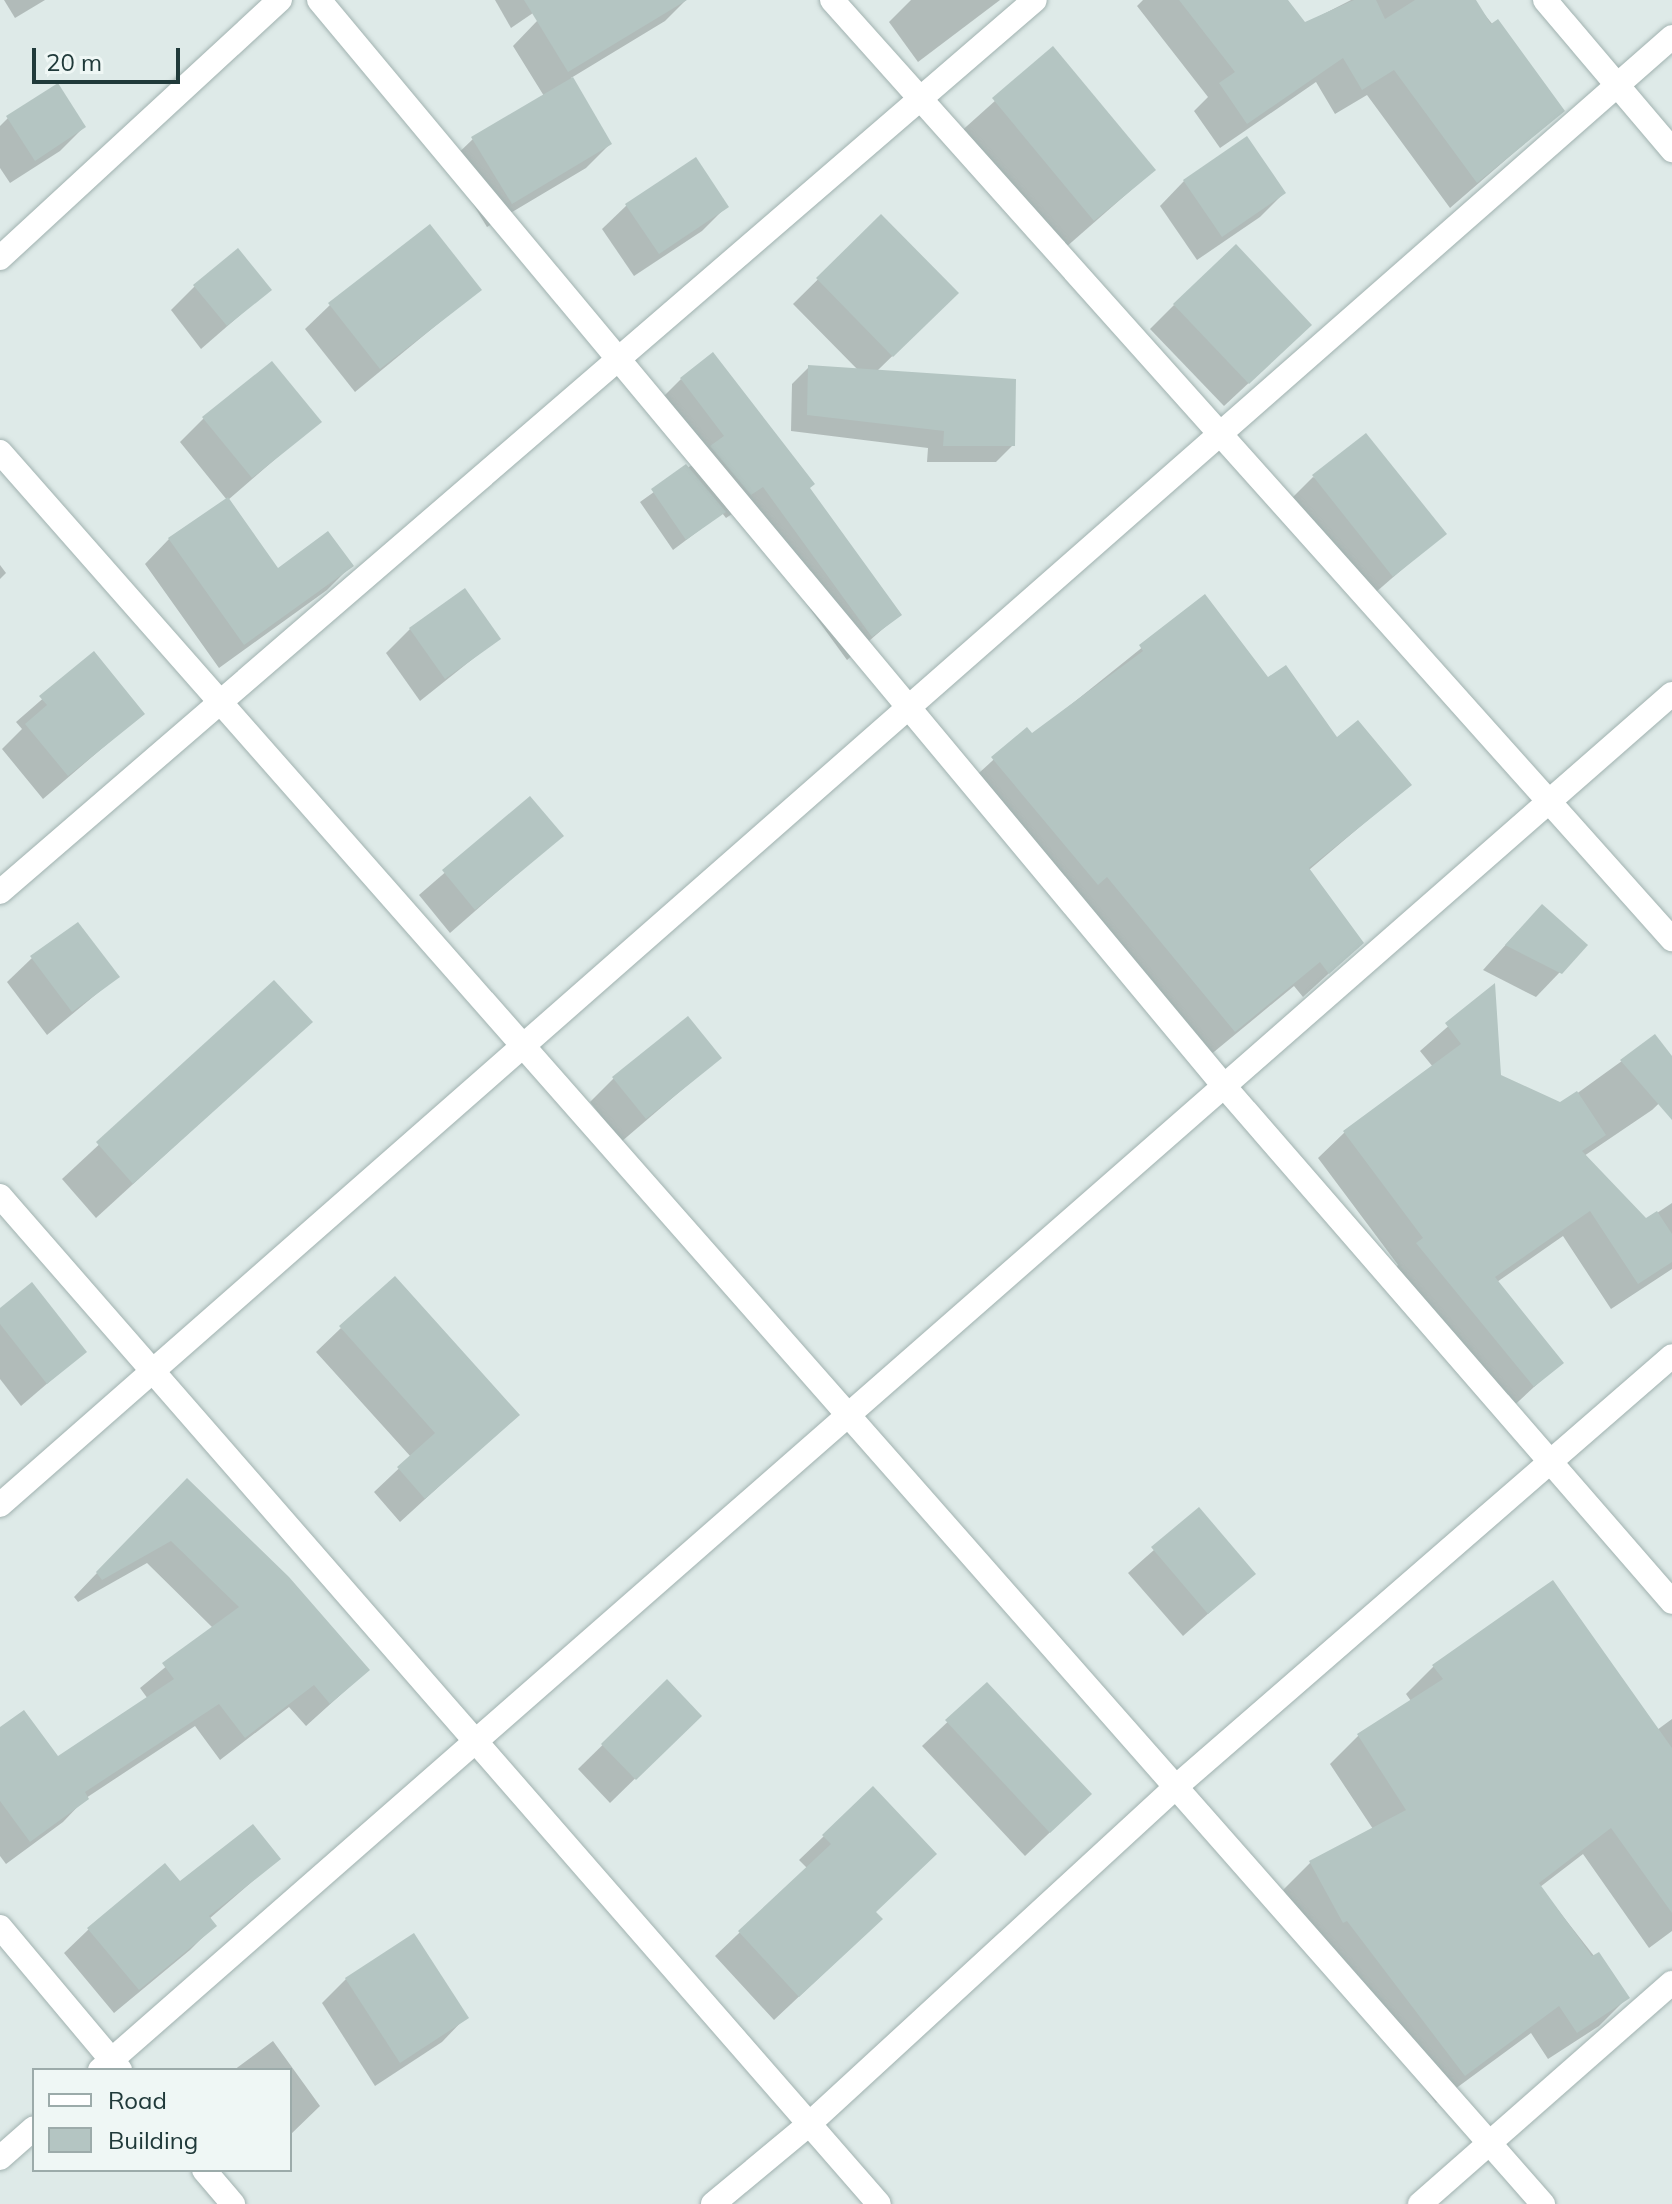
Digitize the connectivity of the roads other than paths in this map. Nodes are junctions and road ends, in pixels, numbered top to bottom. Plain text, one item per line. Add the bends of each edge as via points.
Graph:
1 (280, 0) edge
2 (319, 0) edge
3 (832, 0) edge
4 (1035, 0) edge
5 (1545, 0) edge
6 (1672, 37) edge
7 (1617, 85) junction
8 (918, 97) junction
9 (1672, 150) edge
10 (0, 258) edge
11 (618, 357) junction
12 (1222, 431) junction
13 (0, 452) edge
14 (1672, 694) edge
15 (220, 700) junction
16 (906, 708) junction
17 (1548, 803) junction
18 (0, 892) edge
19 (1672, 939) edge
20 (523, 1043) junction
21 (1224, 1086) junction
22 (0, 1196) edge
23 (1672, 1356) edge
24 (149, 1372) junction
25 (848, 1414) junction
26 (1549, 1459) junction
27 (0, 1505) edge
28 (1672, 1602) edge
29 (477, 1740) junction
30 (1178, 1785) junction
31 (0, 1927) edge
32 (1672, 1983) edge
33 (111, 2067) edge
34 (807, 2126) junction
35 (32, 2130) edge
36 (1490, 2142) junction
37 (0, 2158) edge
38 (206, 2172) edge
39 (233, 2204) edge
40 (713, 2204) edge
41 (879, 2204) edge
42 (1420, 2204) edge
43 (1543, 2204) edge

1 - 10 street
2 - 11 street
3 - 8 street
4 - 8 street
5 - 7 street
6 - 7 street
7 - 9 street
7 - 12 street
8 - 11 street
8 - 12 street
11 - 15 street
11 - 16 street
12 - 16 street
12 - 17 street
13 - 15 street
14 - 17 street
15 - 18 street
15 - 20 street
16 - 20 street
16 - 21 street
17 - 19 street
17 - 21 street
20 - 24 street
20 - 25 street
21 - 25 street
21 - 26 street
22 - 24 street
23 - 26 street
24 - 27 street
24 - 29 street
25 - 29 street
25 - 30 street
26 - 28 street
26 - 30 street
29 - 33 street
29 - 34 street
30 - 34 street
30 - 36 street
31 - 33 street
32 - 36 street
34 - 40 street
34 - 41 street
35 - 37 street
36 - 42 street
36 - 43 street
38 - 39 street

